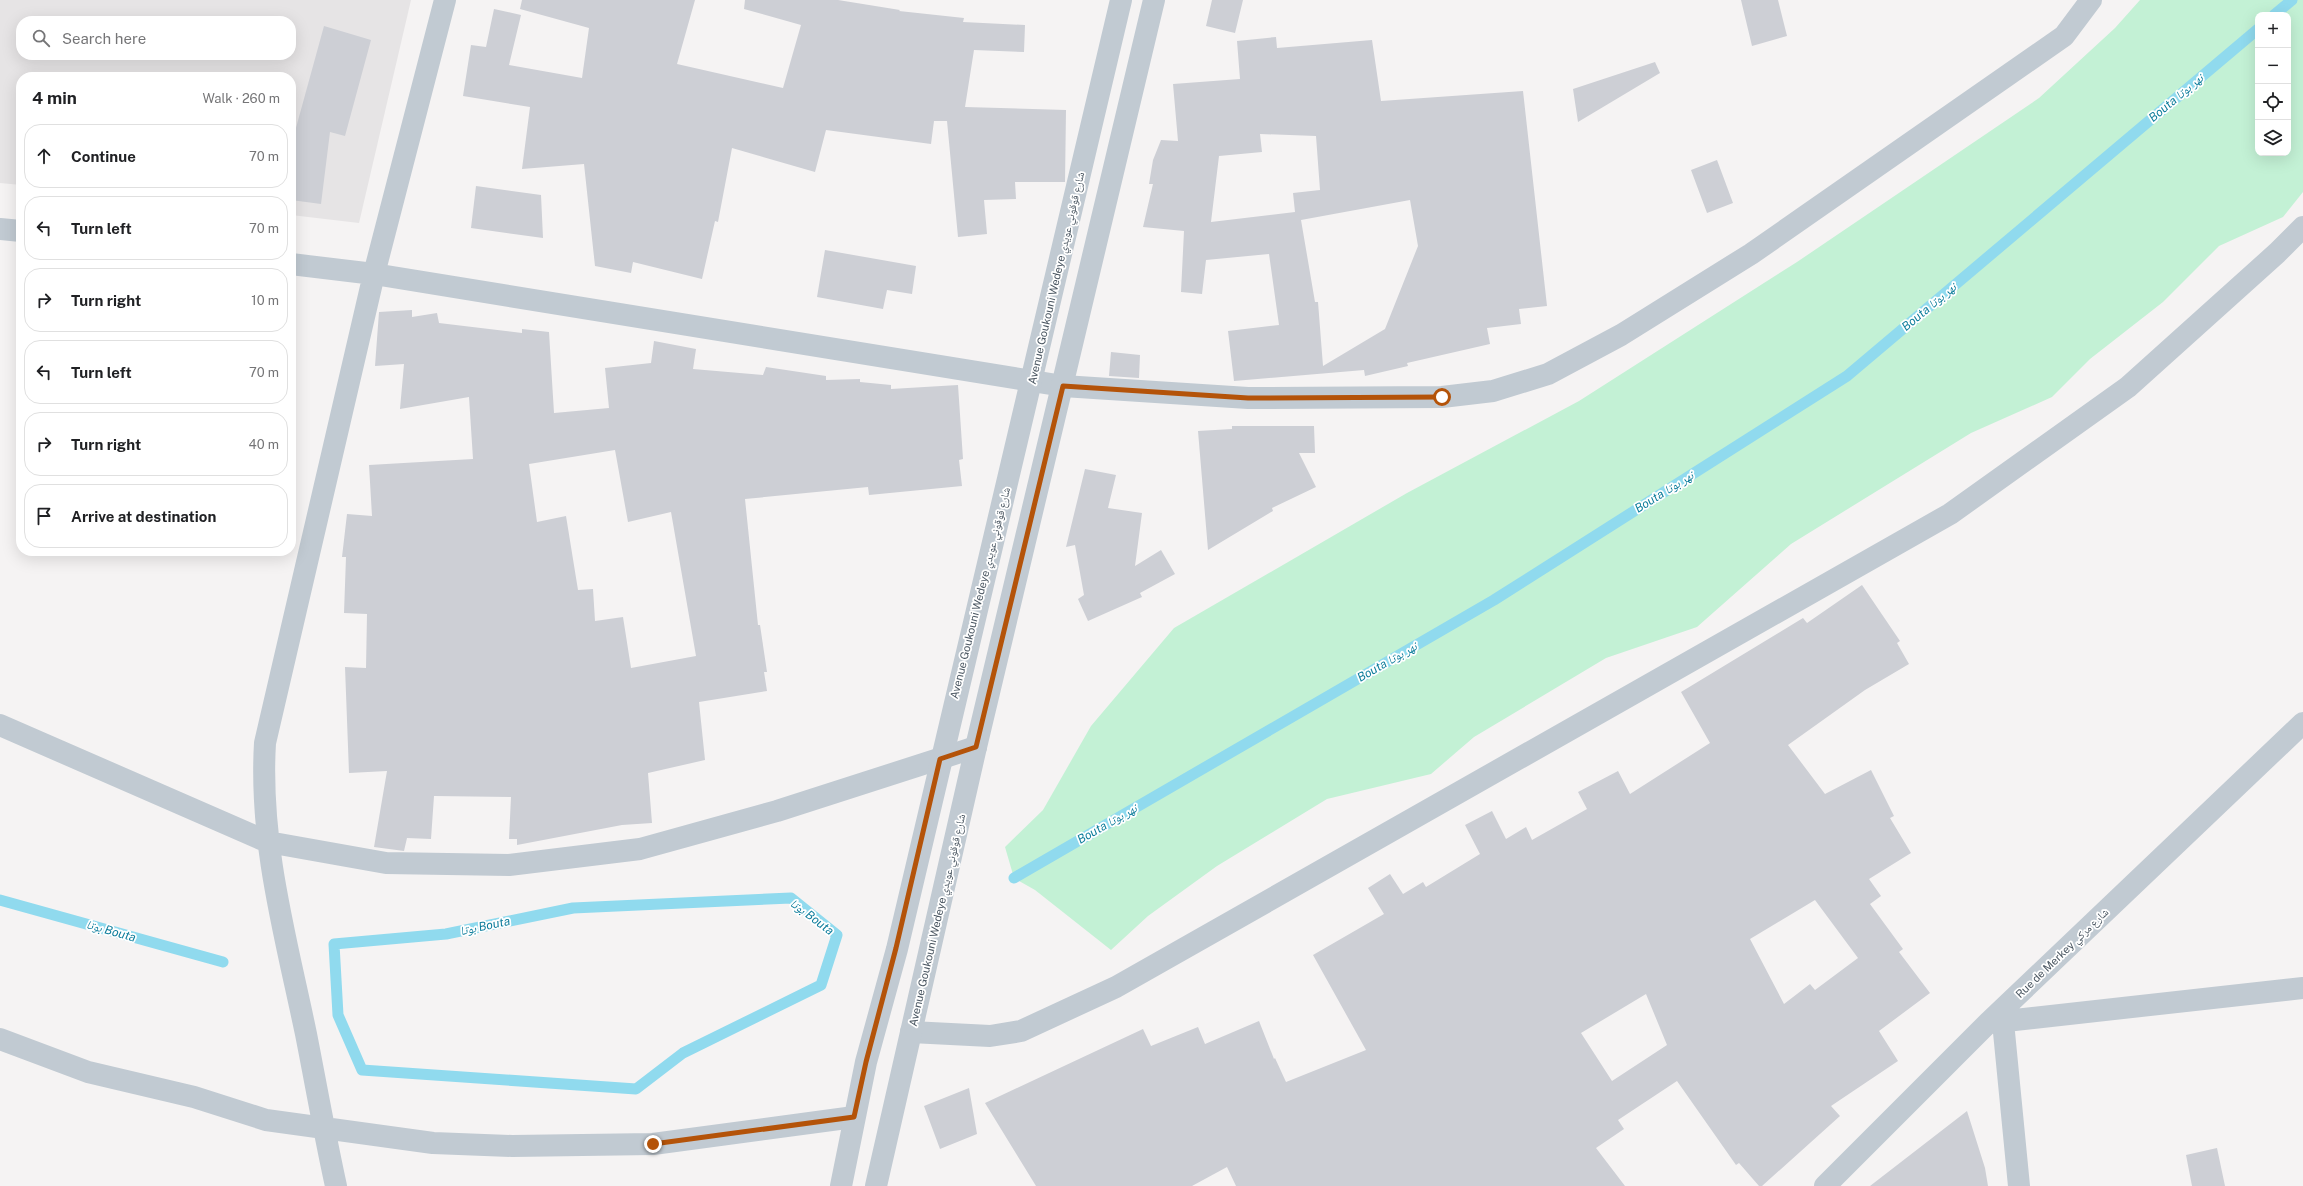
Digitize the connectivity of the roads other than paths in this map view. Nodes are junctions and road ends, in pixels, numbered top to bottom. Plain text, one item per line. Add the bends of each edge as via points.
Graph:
1 (445, 0) edge
2 (1121, 0) edge
3 (1154, 0) edge
4 (2092, 0) edge
5 (2303, 227) edge
6 (0, 229) edge
7 (16, 231) edge
8 (296, 265) edge
9 (374, 274) junction
10 (1032, 380) junction
11 (1063, 386) junction
12 (2303, 723) edge
13 (0, 725) edge
14 (976, 747) junction
15 (940, 759) junction
16 (268, 842) junction
17 (2303, 988) edge
18 (1996, 1023) junction
19 (911, 1032) junction
20 (0, 1040) edge
21 (854, 1117) junction
22 (323, 1128) junction
23 (336, 1186) edge
24 (841, 1186) edge
25 (876, 1186) edge
26 (1826, 1186) edge
27 (2019, 1186) edge

1 - 9 street
2 - 10 street, Avenue Goukouni Wedeye شارع قوقوني عويدي
3 - 11 street, Avenue Goukouni Wedeye شارع قوقوني عويدي
4 - 11 street via 2064,36 1751,254 1621,335 1548,374 1494,391 1442,397 1248,398
5 - 19 street via 2128,387 1950,514 1116,987 1021,1031 1005,1035
6 - 7 street
8 - 9 street
9 - 10 street
9 - 16 street via 265,743 264,804
10 - 11 street
10 - 15 street, Avenue Goukouni Wedeye شارع قوقوني عويدي
11 - 14 street, Avenue Goukouni Wedeye شارع قوقوني عويدي
12 - 18 street, Rue de Merkey شارع مركي
13 - 16 street
14 - 15 street
14 - 19 street, Avenue Goukouni Wedeye شارع قوقوني عويدي
15 - 16 street via 777,810 640,849 509,865 386,863
15 - 21 street, Avenue Goukouni Wedeye شارع قوقوني عويدي
16 - 22 street via 281,926 306,1034
17 - 18 street
18 - 26 street, Rue de Merkey شارع مركي
18 - 27 street
19 - 25 street, Avenue Goukouni Wedeye شارع قوقوني عويدي
20 - 22 street via 88,1072 194,1097 266,1120
21 - 22 street via 645,1144 512,1146 433,1143
21 - 24 street, Avenue Goukouni Wedeye شارع قوقوني عويدي
22 - 23 street

